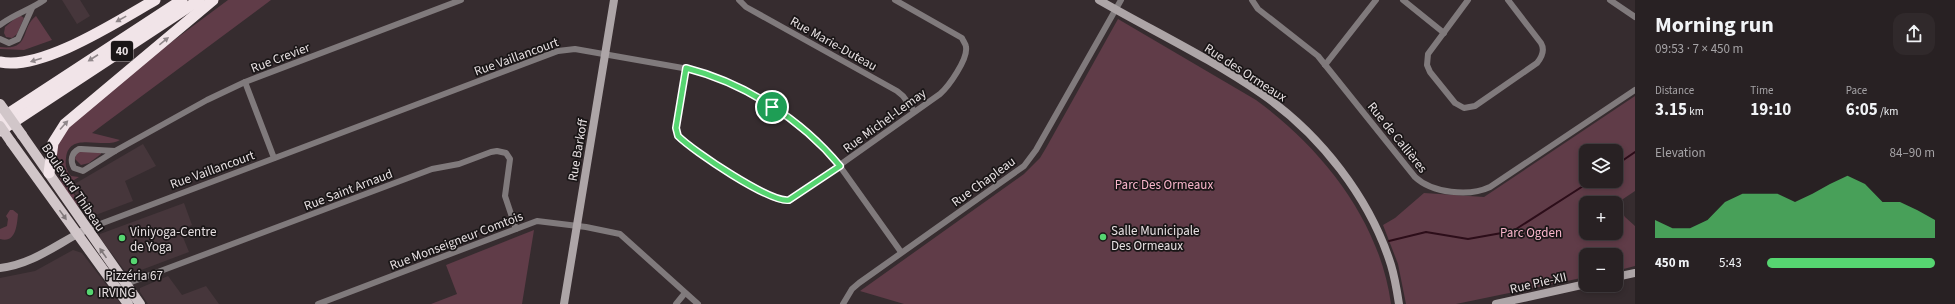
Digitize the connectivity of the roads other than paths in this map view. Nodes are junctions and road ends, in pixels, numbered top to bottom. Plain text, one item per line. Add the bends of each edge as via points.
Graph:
1 (44, 0) edge
2 (155, 0) edge
3 (182, 0) edge
4 (199, 0) edge
5 (213, 0) edge
6 (461, 0) edge
7 (614, 0) edge
8 (739, 0) edge
9 (895, 0) edge
10 (1099, 0) edge
11 (1121, 0) edge
12 (1252, 0) edge
13 (1376, 0) edge
14 (1403, 0) edge
15 (1468, 0) edge
16 (1508, 0) edge
17 (1610, 0) edge
18 (32, 8) junction
19 (1115, 9) junction
20 (1635, 17) edge
21 (0, 25) edge
22 (1444, 32) junction
23 (0, 40) edge
24 (606, 54) junction
25 (0, 62) edge
26 (1325, 65) junction
27 (686, 68) junction
28 (74, 71) junction
29 (245, 82) junction
30 (1635, 90) edge
31 (54, 96) junction
32 (0, 104) edge
33 (0, 110) edge
34 (914, 111) junction
35 (0, 118) edge
36 (0, 126) edge
37 (0, 131) edge
38 (0, 138) edge
39 (115, 151) junction
40 (274, 158) junction
41 (840, 166) junction
42 (49, 173) junction
43 (576, 226) junction
44 (87, 229) junction
45 (516, 229) junction
46 (77, 234) junction
47 (901, 252) junction
48 (0, 268) edge
49 (1635, 273) edge
50 (1623, 276) edge
51 (126, 284) junction
52 (1579, 286) edge
53 (686, 293) junction
54 (128, 304) edge
55 (140, 304) edge
56 (318, 304) edge
57 (564, 304) edge
58 (676, 304) edge
59 (698, 304) edge
60 (843, 304) edge
61 (1399, 304) edge
62 (1496, 304) edge

1 - 18 street
2 -> 25 highway via 91,35 39,59 21,63
3 -> 28 highway, 40
4 - 31 highway, 40
42 -> 5 highway via 53,143 65,124
6 - 29 street, Rue Crevier
7 - 24 street, Rue Barkoff
8 - 34 street, Rue Marie-Duteau via 897,91
9 - 34 street, Rue Michel-Lemay via 958,35 966,47 965,56 950,84
10 - 19 street, Rue des Ormeaux
11 - 19 street, Rue Chapleau
12 - 26 street, Rue de Callières via 1258,10 1312,51
13 - 26 street
14 - 22 street
15 - 22 street
16 - 22 street via 1541,43 1541,57 1471,108 1464,108 1455,103 1428,69 1428,54
17 - 20 street
18 - 21 street via 17,13
18 - 23 street via 18,40 9,43
19 - 47 street, Rue Chapleau via 1036,150 1024,166
19 - 61 street, Rue des Ormeaux via 1256,90 1306,130 1348,182 1374,224 1391,266
24 - 27 street, Rue Vaillancourt
24 - 40 street, Rue Vaillancourt via 575,49 558,51
24 - 43 street, Rue Barkoff
26 - 30 street, Rue de Callières via 1418,180 1433,188 1470,193 1490,187
27 - 41 street, Rue Vaillancourt via 730,83 772,107 813,138
27 - 41 street, Rue Michel-Lemay via 676,128 678,136 749,186 780,200 789,200
28 - 33 highway
28 - 35 highway, 40
29 - 39 street, Rue Crevier
29 - 40 street
31 - 37 highway, 40
31 - 38 highway
32 - 42 main road, Boulevard Thibeau, bridge
34 - 41 street, Rue Michel-Lemay
36 -> 46 main road, Boulevard Thibeau, bridge
39 - 39 street, Rue Crevier via 79,150 72,156 72,165 80,171 86,170
40 - 44 street, Rue Vaillancourt
41 - 47 street, Rue Vaillancourt
42 - 44 main road, Boulevard Thibeau
43 - 45 street, Rue Monseigneur Comtois via 537,222
43 - 53 street, Rue Monseigneur Comtois via 620,234
43 - 57 street, Rue Barkoff
44 - 46 street
51 -> 44 main road, Boulevard Thibeau
45 - 51 street, Rue Saint Arnaud via 505,196 510,159 506,154 497,151 459,164 432,168
45 - 56 street, Rue Monseigneur Comtois
46 - 48 street via 40,256
46 - 54 main road, Boulevard Thibeau
47 - 60 street, Rue Chapleau via 855,286
49 - 50 street
51 - 55 main road, Boulevard Thibeau
52 - 62 street, Rue Pie-XII
53 - 58 street
53 - 59 street, Rue Monseigneur Comtois

